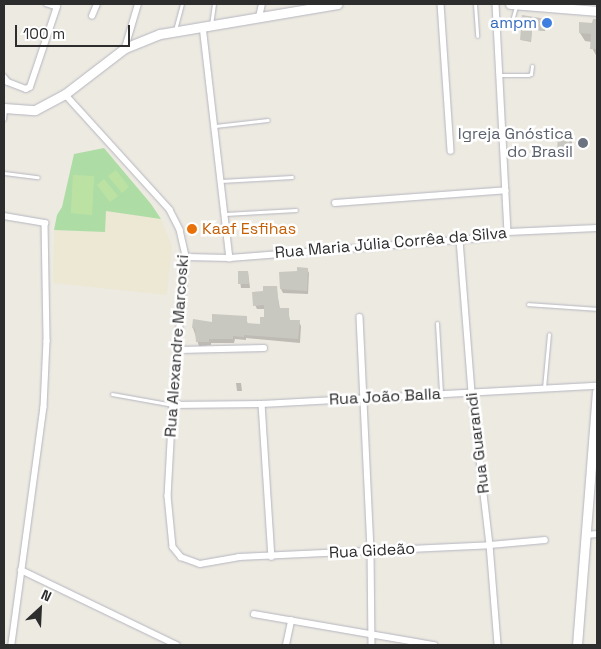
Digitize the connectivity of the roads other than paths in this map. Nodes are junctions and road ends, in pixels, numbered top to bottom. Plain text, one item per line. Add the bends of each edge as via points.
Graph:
1 (47, 4) edge
2 (97, 4) edge
3 (138, 4) edge
4 (182, 4) edge
5 (214, 4) edge
6 (262, 4) edge
7 (337, 4) edge
8 (441, 4) edge
9 (475, 4) edge
10 (496, 4) edge
11 (513, 4) edge
12 (536, 5) edge
13 (597, 11) edge
14 (92, 16) dead end
15 (259, 17) junction
16 (207, 25) junction
17 (497, 26) junction
18 (175, 32) junction
19 (477, 36) dead end
20 (125, 48) junction
21 (532, 66) dead end
22 (500, 75) junction
23 (4, 77) edge
24 (65, 94) junction
25 (4, 109) edge
26 (4, 119) edge
27 (268, 120) dead end
28 (215, 126) junction
29 (451, 151) dead end
30 (4, 173) edge
31 (38, 177) dead end
32 (292, 177) dead end
33 (221, 181) junction
34 (506, 190) junction
35 (334, 203) dead end
36 (296, 210) dead end
37 (225, 214) junction
38 (4, 216) edge
39 (597, 228) edge
40 (508, 232) junction
41 (460, 240) junction
42 (186, 257) junction
43 (230, 258) junction
44 (528, 304) dead end
45 (597, 309) edge
46 (360, 317) dead end
47 (437, 323) dead end
48 (548, 334) dead end
49 (264, 348) dead end
50 (179, 350) junction
51 (597, 386) edge
52 (544, 389) junction
53 (472, 392) junction
54 (597, 392) edge
55 (441, 393) junction
56 (112, 394) dead end
57 (363, 399) junction
58 (262, 404) junction
59 (173, 405) junction
60 (597, 534) edge
61 (586, 535) junction
62 (545, 540) dead end
63 (490, 545) junction
64 (371, 551) junction
65 (272, 557) junction
66 (200, 564) joint
67 (21, 570) junction
68 (254, 614) dead end
69 (291, 621) junction
70 (372, 635) junction
71 (12, 645) edge
72 (177, 645) edge
73 (286, 645) edge
74 (372, 645) edge
75 (434, 645) edge
76 (498, 645) edge
77 (577, 645) edge

1 - 23 street via 57,7 30,87 26,89
2 - 14 street
3 - 20 street
4 - 18 lane
5 - 16 lane
6 - 15 street
7 - 15 main road
8 - 29 street
9 - 19 lane
10 - 17 street
11 - 12 main road
11 - 17 lane via 511,24
12 - 13 main road
15 - 16 main road
16 - 18 main road
16 - 28 street
17 - 22 street
18 - 20 main road
20 - 24 main road
21 - 22 lane via 528,75
22 - 34 street
24 - 25 main road via 35,110
24 - 42 street, Rua Alexandre Marcoski via 170,210 180,230
25 - 26 lane
27 - 28 lane
28 - 33 street
30 - 31 lane
32 - 33 lane
33 - 37 street
34 - 35 street
34 - 40 street
36 - 37 lane
37 - 43 street
38 - 67 street via 45,223 47,340 44,407
39 - 40 street, Rua Maria Júlia Corrêa da Silva
40 - 41 street, Rua Maria Júlia Corrêa da Silva via 501,236
41 - 43 street, Rua Maria Júlia Corrêa da Silva
41 - 53 street, Rua Guarandi
42 - 43 street, Rua Maria Júlia Corrêa da Silva
42 - 50 street, Rua Alexandre Marcoski
44 - 45 lane
46 - 57 street
47 - 55 lane
48 - 52 lane
49 - 50 street
50 - 59 street, Rua Alexandre Marcoski
51 - 52 street, Rua João Balla
52 - 53 street, Rua João Balla
53 - 55 street, Rua João Balla
53 - 63 street, Rua Guarandi
54 - 61 main road
55 - 57 street, Rua João Balla
56 - 59 lane
57 - 58 street, Rua João Balla
57 - 64 street
58 - 59 street, Rua João Balla
58 - 65 street
59 - 66 street, Rua Alexandre Marcoski via 168,496 173,547 181,557
60 - 61 street
61 - 77 main road
62 - 63 street, Rua Gideão
63 - 64 street, Rua Gideão
63 - 76 street, Rua Guarandi
64 - 65 street, Rua Gideão
64 - 70 street
65 - 66 street, Rua Gideão via 240,557
67 - 71 street
67 - 72 street
68 - 69 street
69 - 70 street
69 - 73 street
70 - 74 street
70 - 75 street

